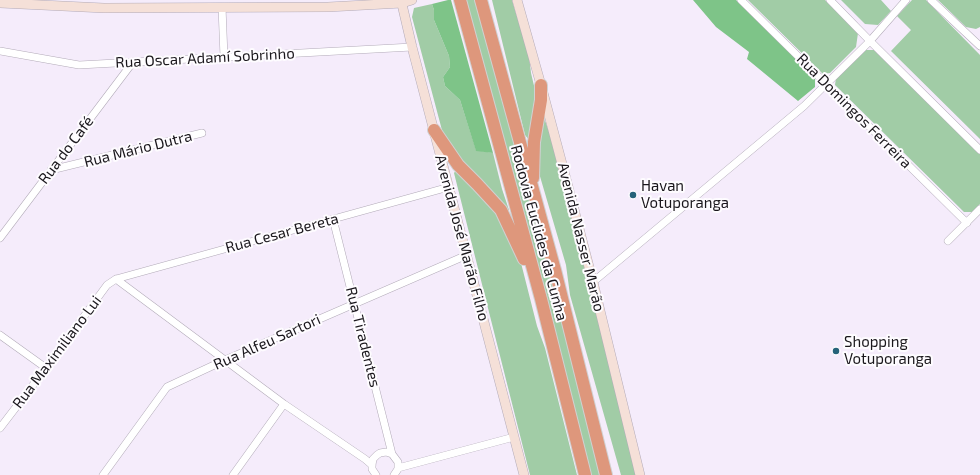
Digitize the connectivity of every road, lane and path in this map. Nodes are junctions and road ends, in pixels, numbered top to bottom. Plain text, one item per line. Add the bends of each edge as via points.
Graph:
1 (412, 0) edge
2 (517, 0) edge
3 (741, 0) edge
4 (830, 0) edge
5 (906, 0) edge
6 (931, 0) edge
7 (401, 1) edge
8 (481, 1) edge
9 (10, 2) edge
10 (0, 3) edge
11 (75, 3) edge
12 (328, 3) edge
13 (222, 4) edge
14 (461, 5) edge
15 (870, 41) junction
16 (980, 46) edge
17 (412, 47) junction
18 (0, 51) edge
19 (224, 57) junction
20 (133, 62) junction
21 (826, 84) junction
22 (541, 85) junction
23 (434, 130) junction
24 (202, 133) dead end
25 (980, 150) edge
26 (51, 170) junction
27 (449, 187) junction
28 (532, 191) junction
29 (980, 209) edge
30 (333, 219) junction
31 (966, 222) junction
32 (0, 238) edge
33 (948, 241) dead end
34 (467, 255) junction
35 (116, 279) junction
36 (593, 282) junction
37 (541, 299) junction
38 (355, 304) junction
39 (0, 335) edge
40 (225, 360) junction
41 (46, 368) junction
42 (284, 404) junction
43 (0, 428) edge
44 (514, 437) junction
45 (392, 454) junction
46 (375, 457) junction
47 (365, 459) junction
48 (372, 465) junction
49 (397, 470) edge
50 (103, 475) edge
51 (233, 475) edge
52 (376, 475) edge
53 (524, 475) edge
54 (585, 475) edge
55 (606, 475) edge
56 (640, 475) edge

1 - 7 main road
2 - 22 main road, Avenida Nasser Marão
3 - 21 street, Rua Domingos Ferreira
4 - 15 street
5 - 15 street
6 - 16 street
7 - 12 main road
7 - 17 main road, Avenida José Marão Filho
8 - 28 highway, Rodovia Euclides da Cunha
9 - 10 main road
9 - 11 main road
11 - 13 main road via 104,8
12 - 13 main road
13 - 19 street
14 - 37 highway, Rodovia Euclides da Cunha
15 - 21 street
15 - 25 street
17 - 19 street, Rua Oscar Adamí Sobrinho
17 - 23 main road, Avenida José Marão Filho
18 - 20 street, Rua Oscar Adamí Sobrinho via 79,65
19 - 20 street, Rua Oscar Adamí Sobrinho
20 - 26 street, Rua do Café
21 - 31 street, Rua Domingos Ferreira
21 - 36 street via 804,106
22 - 28 highway via 534,142
22 - 36 main road, Avenida Nasser Marão
23 - 27 main road, Avenida José Marão Filho
23 - 37 highway via 458,165 500,210
24 - 26 street, Rua Mário Dutra
26 - 32 street, Rua do Café
27 - 30 street, Rua Cesar Bereta
27 - 34 main road, Avenida José Marão Filho
28 - 55 highway, Rodovia Euclides da Cunha
29 - 31 street
30 - 35 street, Rua Cesar Bereta
30 - 38 street, Rua Tiradentes
31 - 33 street
34 - 38 street, Rua Alfeu Sartori
34 - 44 main road, Avenida José Marão Filho
35 - 40 street
35 - 41 street, Rua Maximiliano Lui via 107,285
36 - 56 main road, Avenida Nasser Marão
37 - 54 highway, Rodovia Euclides da Cunha
38 - 40 street, Rua Alfeu Sartori
38 - 45 street, Rua Tiradentes
39 - 41 street
40 - 42 street
40 - 50 street, Rua Alfeu Sartori via 168,388
41 - 43 street, Rua Maximiliano Lui
42 - 47 street
42 - 51 street
44 - 49 street
44 - 53 main road, Avenida José Marão Filho
45 - 46 street via 383,452
45 - 49 street via 396,459
46 - 47 street
46 - 48 street
47 - 48 street
48 - 52 street

